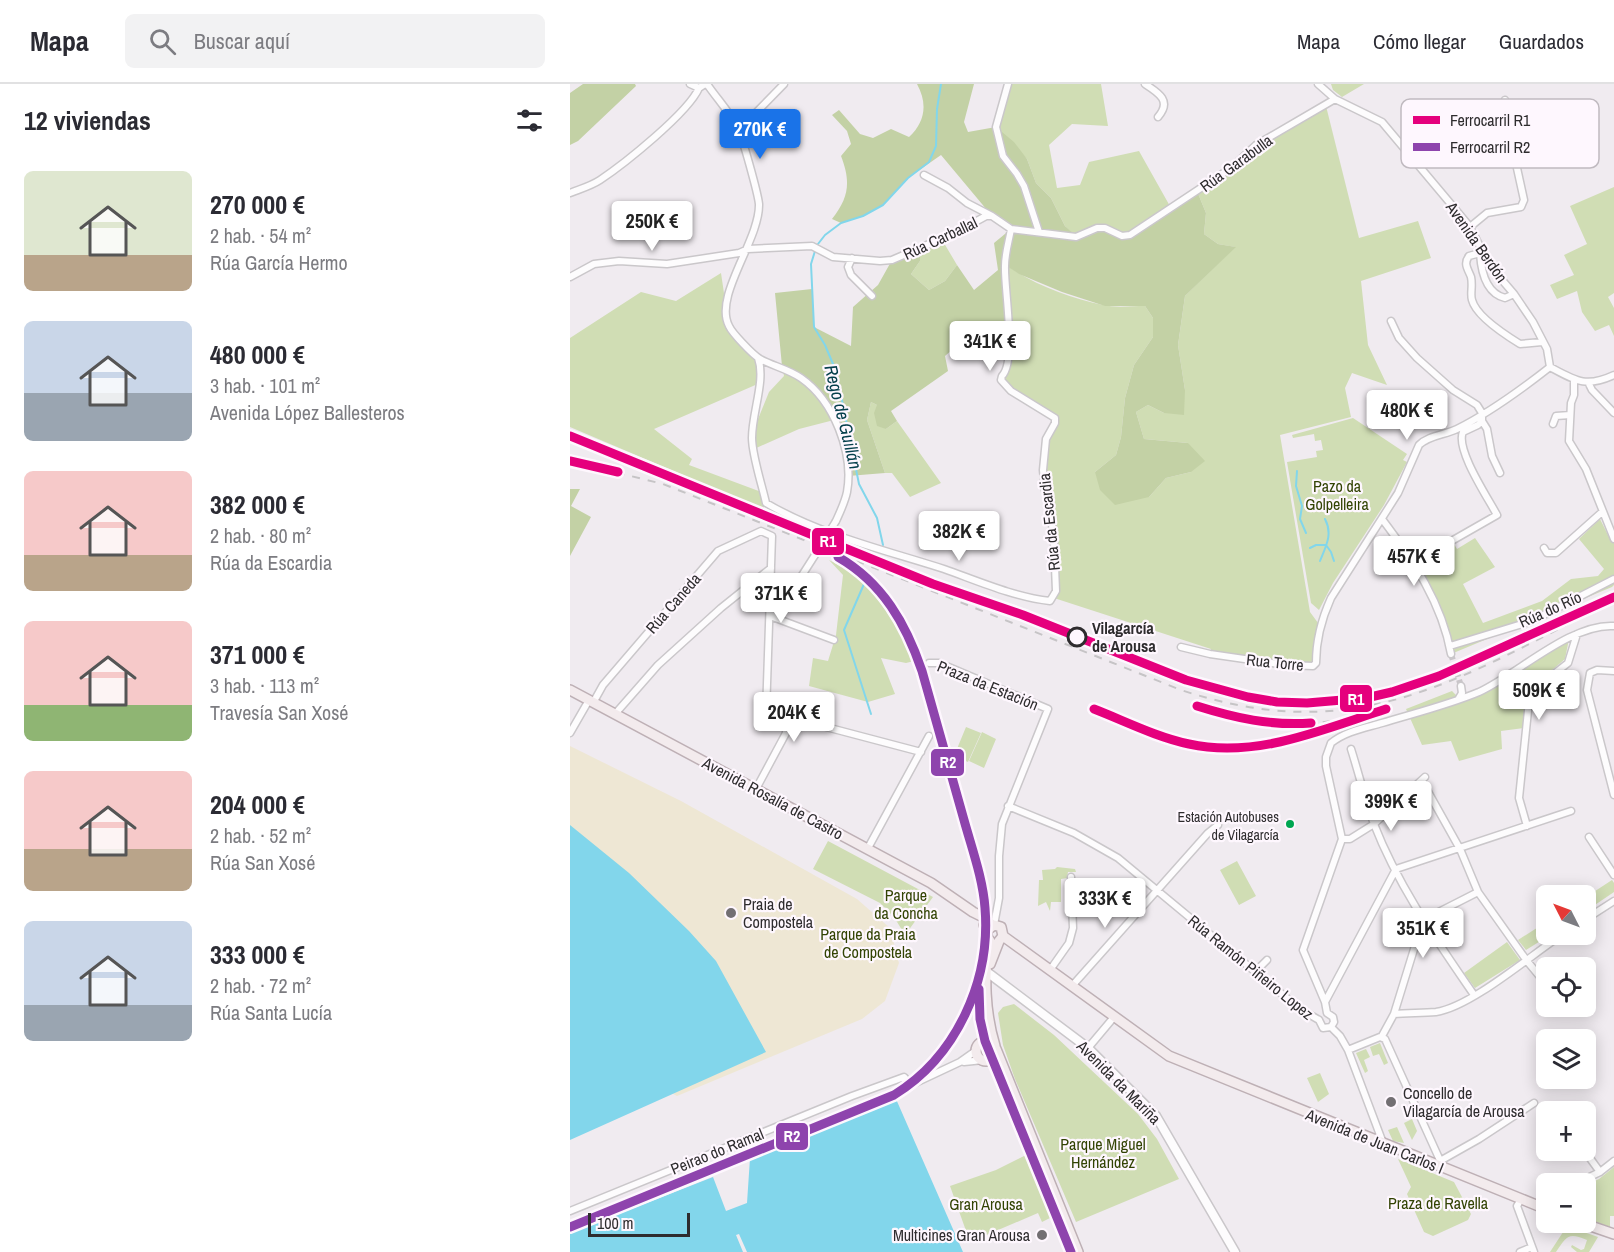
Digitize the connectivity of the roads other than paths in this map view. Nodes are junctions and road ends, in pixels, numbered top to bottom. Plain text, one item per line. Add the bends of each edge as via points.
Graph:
1 (690, 84) edge
2 (784, 84) edge
3 (1008, 84) edge
4 (1145, 84) edge
5 (1318, 84) edge
6 (704, 85) edge
7 (1335, 99) junction
8 (1158, 117) dead end
9 (739, 130) junction
10 (1401, 145) edge
11 (1421, 168) edge
12 (1517, 168) edge
13 (924, 175) dead end
14 (570, 193) edge
15 (992, 216) junction
16 (1470, 227) junction
17 (1011, 229) junction
18 (1139, 231) joint
19 (1039, 232) junction
20 (748, 249) junction
21 (1481, 252) junction
22 (852, 258) junction
23 (570, 277) edge
24 (1514, 294) junction
25 (872, 296) dead end
26 (1391, 321) dead end
27 (1542, 342) junction
28 (758, 358) junction
29 (1550, 367) junction
30 (1614, 375) edge
31 (1574, 380) junction
32 (1589, 384) junction
33 (1482, 413) junction
34 (1614, 413) edge
35 (1570, 415) junction
36 (1482, 421) junction
37 (1553, 424) dead end
38 (1500, 473) dead end
39 (1602, 512) junction
40 (1382, 519) junction
41 (1614, 539) edge
42 (1544, 548) dead end
43 (1413, 563) junction
44 (771, 568) junction
45 (1614, 579) edge
46 (770, 616) junction
47 (1614, 626) edge
48 (1577, 634) junction
49 (834, 640) dead end
50 (1450, 646) junction
51 (1181, 647) dead end
52 (1452, 654) tunnel mouth
53 (929, 663) dead end
54 (1614, 670) edge
55 (1461, 686) tunnel mouth
56 (570, 690) edge
57 (1459, 698) junction
58 (591, 702) junction
59 (615, 714) junction
60 (780, 719) junction
61 (570, 733) edge
62 (929, 736) dead end
63 (1351, 749) dead end
64 (921, 752) junction
65 (756, 789) junction
66 (1614, 795) edge
67 (1008, 806) junction
68 (1572, 811) dead end
69 (1374, 824) junction
70 (1218, 825) dead end
71 (1527, 826) junction
72 (1589, 837) dead end
73 (1342, 839) junction
74 (868, 849) junction
75 (1460, 849) junction
76 (1396, 869) junction
77 (1614, 875) edge
78 (1071, 877) dead end
79 (1157, 889) junction
80 (1478, 892) junction
81 (1614, 901) edge
82 (1596, 913) edge
83 (1423, 920) junction
84 (995, 932) junction
85 (1548, 945) edge
86 (1267, 960) dead end
87 (1527, 961) junction
88 (1050, 970) junction
89 (987, 972) junction
90 (1255, 972) junction
91 (1536, 972) edge
92 (1072, 986) junction
93 (1474, 995) junction
94 (1325, 1002) junction
95 (1327, 1013) junction
96 (1394, 1014) junction
97 (1114, 1017) junction
98 (1318, 1020) junction
99 (988, 1021) junction
100 (1331, 1027) junction
101 (1382, 1036) junction
102 (978, 1047) junction
103 (995, 1048) junction
104 (1088, 1048) junction
105 (1348, 1050) junction
106 (986, 1060) junction
107 (960, 1062) junction
108 (1003, 1067) junction
109 (1534, 1103) dead end
110 (1383, 1144) junction
111 (1592, 1161) edge
112 (1614, 1161) edge
113 (1441, 1164) junction
114 (1600, 1172) junction
115 (1596, 1174) edge
116 (1519, 1202) junction
117 (1536, 1205) edge
118 (570, 1210) edge
119 (1596, 1228) edge
120 (1614, 1234) edge
121 (1533, 1250) edge
122 (1078, 1252) edge
123 (1235, 1252) edge
124 (1520, 1252) edge

1 - 6 street
2 - 9 street
3 - 19 street via 996,127 1003,156 1024,186
4 - 8 street via 1165,101
5 - 7 street, Avenida Berdón
6 - 9 street
6 - 14 street via 623,164 598,182
7 - 10 street, Avenida Berdón via 1382,122
7 - 18 street, Rúa Garabulla via 1256,146 1231,168
9 - 20 street via 759,204
11 - 16 street, Avenida Berdón
12 - 16 street via 1524,200 1521,207 1487,213
13 - 15 street, Rúa Carballal
15 - 17 street, Rúa Carballal
15 - 22 street, Rúa Carballal via 892,260
16 - 21 street, Avenida Berdón
17 - 19 street, Rúa Carballal
17 - 28 street, Rúa da Escardia via 1005,264 1008,355 1001,380 1011,391 1055,418 1046,439 1043,470 1054,542 1056,591 1050,601 836,534 766,503 752,442 760,383
18 - 19 street, Rúa Carballal via 1122,236 1097,228 1076,237
20 - 22 street, Rúa Carballal via 812,246 833,257
20 - 23 street, Rúa Carballal via 667,264 594,264
20 - 28 street via 726,298 725,314 729,327
21 - 24 street, Avenida Berdón
21 - 24 street via 1481,272 1486,282 1500,297
21 - 27 street via 1466,260 1476,308 1520,344
22 - 25 street via 848,267 851,275
24 - 27 street, Avenida Berdón
26 - 33 street via 1399,338 1417,358
27 - 29 street, Avenida Berdón
28 - 46 street, bridge via 782,366 817,392 834,420 848,461 844,504 836,521 785,602
29 - 31 street
29 - 33 street via 1523,389
30 - 32 street
31 - 32 street
31 - 35 street
32 - 34 street
33 - 36 street
33 - 40 street via 1456,430 1419,445 1398,494
35 - 37 street via 1556,416
35 - 39 street via 1569,441 1586,469
36 - 38 street
36 - 43 street via 1463,432 1462,439 1467,459 1497,515
39 - 41 street
39 - 42 street via 1556,553 1547,553
40 - 43 street
40 - 51 street, Rua Torre via 1331,598 1316,663 1312,666
43 - 50 street via 1438,606
44 - 46 street
44 - 58 street, Rúa Caneda via 772,536 761,531 718,551
44 - 59 street via 658,665
45 - 50 street, Rúa do Río via 1532,621
46 - 49 street
46 - 60 street via 766,713
47 - 48 street
48 - 57 street via 1480,691
48 - 71 street via 1568,663 1536,688 1529,701 1519,798
50 - 52 street
53 - 67 street, Praza da Estación via 939,663 1048,709
54 - 66 street via 1590,673 1587,690
55 - 57 street
56 - 58 main road, Avenida Rosalía de Castro
57 - 73 street via 1349,733 1332,743 1326,766
58 - 59 main road, Avenida Rosalía de Castro
58 - 61 street, Rúa Caneda
59 - 65 main road, Avenida Rosalía de Castro
60 - 64 street
60 - 65 street via 786,725 786,734
62 - 64 street
63 - 69 street
64 - 74 street
65 - 74 main road, Avenida Rosalía de Castro
67 - 79 street, Rúa Ramón Piñeiro Lopez via 1104,849
67 - 84 street via 1000,839
68 - 71 street
69 - 73 street via 1350,840
69 - 75 street via 1424,779
69 - 76 street
70 - 79 street
71 - 75 street
72 - 77 street
73 - 94 street via 1303,950
74 - 84 main road, Avenida Rosalía de Castro via 937,886 985,918
75 - 76 street
75 - 80 street
76 - 83 street
76 - 94 street
78 - 88 street via 1074,927 1069,943
79 - 90 street, Rúa Ramón Piñeiro Lopez
79 - 92 street
80 - 83 street
80 - 87 street
81 - 82 street
83 - 93 street
83 - 96 street
84 - 88 main road, Avenida Rosalía de Castro
84 - 89 main road
85 - 87 street
86 - 90 street
87 - 91 street
87 - 93 street
88 - 92 main road, Avenida Rosalía de Castro
89 - 99 main road
89 - 104 street, Avenida da Mariña
90 - 98 street, Rúa Ramón Piñeiro Lopez
92 - 97 main road, Avenida de Juan Carlos I
93 - 96 street via 1437,1012
94 - 95 street
95 - 98 street
95 - 100 street via 1333,1017
96 - 101 street
97 - 104 street
97 - 110 main road, Avenida de Juan Carlos I via 1169,1056
98 - 100 street via 1323,1028
99 - 102 main road
99 - 103 main road
100 - 105 street
101 - 105 street
101 - 113 street
102 - 103 main road via 988,1041
102 - 106 main road via 978,1056
102 - 107 street, Peirao do Ramal
103 - 106 main road via 995,1056
103 - 108 main road
104 - 123 street, Avenida da Mariña via 1156,1116
105 - 110 street
106 - 107 street, Peirao do Ramal
106 - 108 main road
107 - 118 street, Peirao do Ramal via 911,1084 904,1077 852,1096
108 - 122 main road
109 - 113 street
110 - 113 main road, Avenida de Juan Carlos I
111 - 114 street
112 - 114 street
113 - 116 main road, Avenida de Juan Carlos I
114 - 115 street
116 - 117 main road, Avenida de Juan Carlos I
116 - 121 street
119 - 120 main road
121 - 124 street

